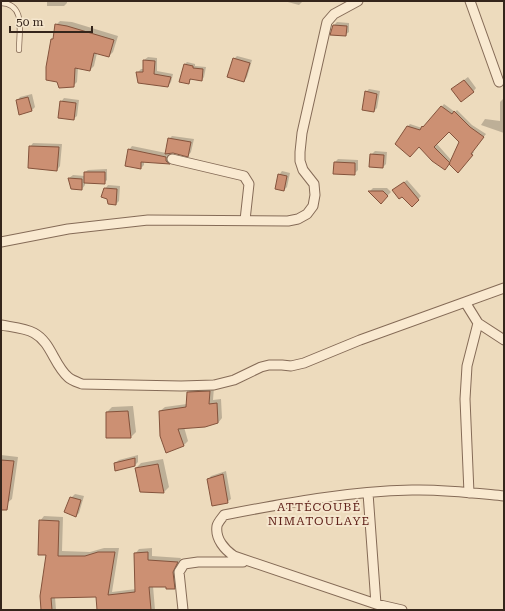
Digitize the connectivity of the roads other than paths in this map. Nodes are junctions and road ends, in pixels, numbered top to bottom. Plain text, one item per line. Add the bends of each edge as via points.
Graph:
1 (358, 1) edge
2 (470, 1) edge
3 (1, 3) edge
4 (19, 50) dead end
5 (499, 82) dead end
6 (172, 159) dead end
7 (245, 220) junction
8 (1, 242) edge
9 (504, 288) edge
10 (465, 302) junction
11 (478, 323) junction
12 (1, 325) edge
13 (504, 340) edge
14 (368, 493) junction
15 (469, 493) junction
16 (504, 496) edge
17 (251, 562) junction
18 (376, 604) junction
19 (183, 610) edge
20 (402, 610) edge

1 - 7 street via 334,14 327,22 302,133 300,161 303,170 314,184 313,206 307,214 298,219
2 - 5 street
3 - 4 lane via 14,7 19,15
6 - 7 street via 244,176 249,184
7 - 8 street via 148,220 68,229
9 - 10 street
10 - 11 street
10 - 12 street via 304,363 290,366 269,365 234,380 214,385 82,384 68,378 41,338 34,333
11 - 13 street
11 - 15 street via 467,366 465,399
14 - 15 street via 412,490
14 - 17 street via 290,502 224,515 217,526 219,539 225,550
14 - 18 street
15 - 16 street
17 - 18 street
17 - 19 street via 184,564 179,572
18 - 20 street

